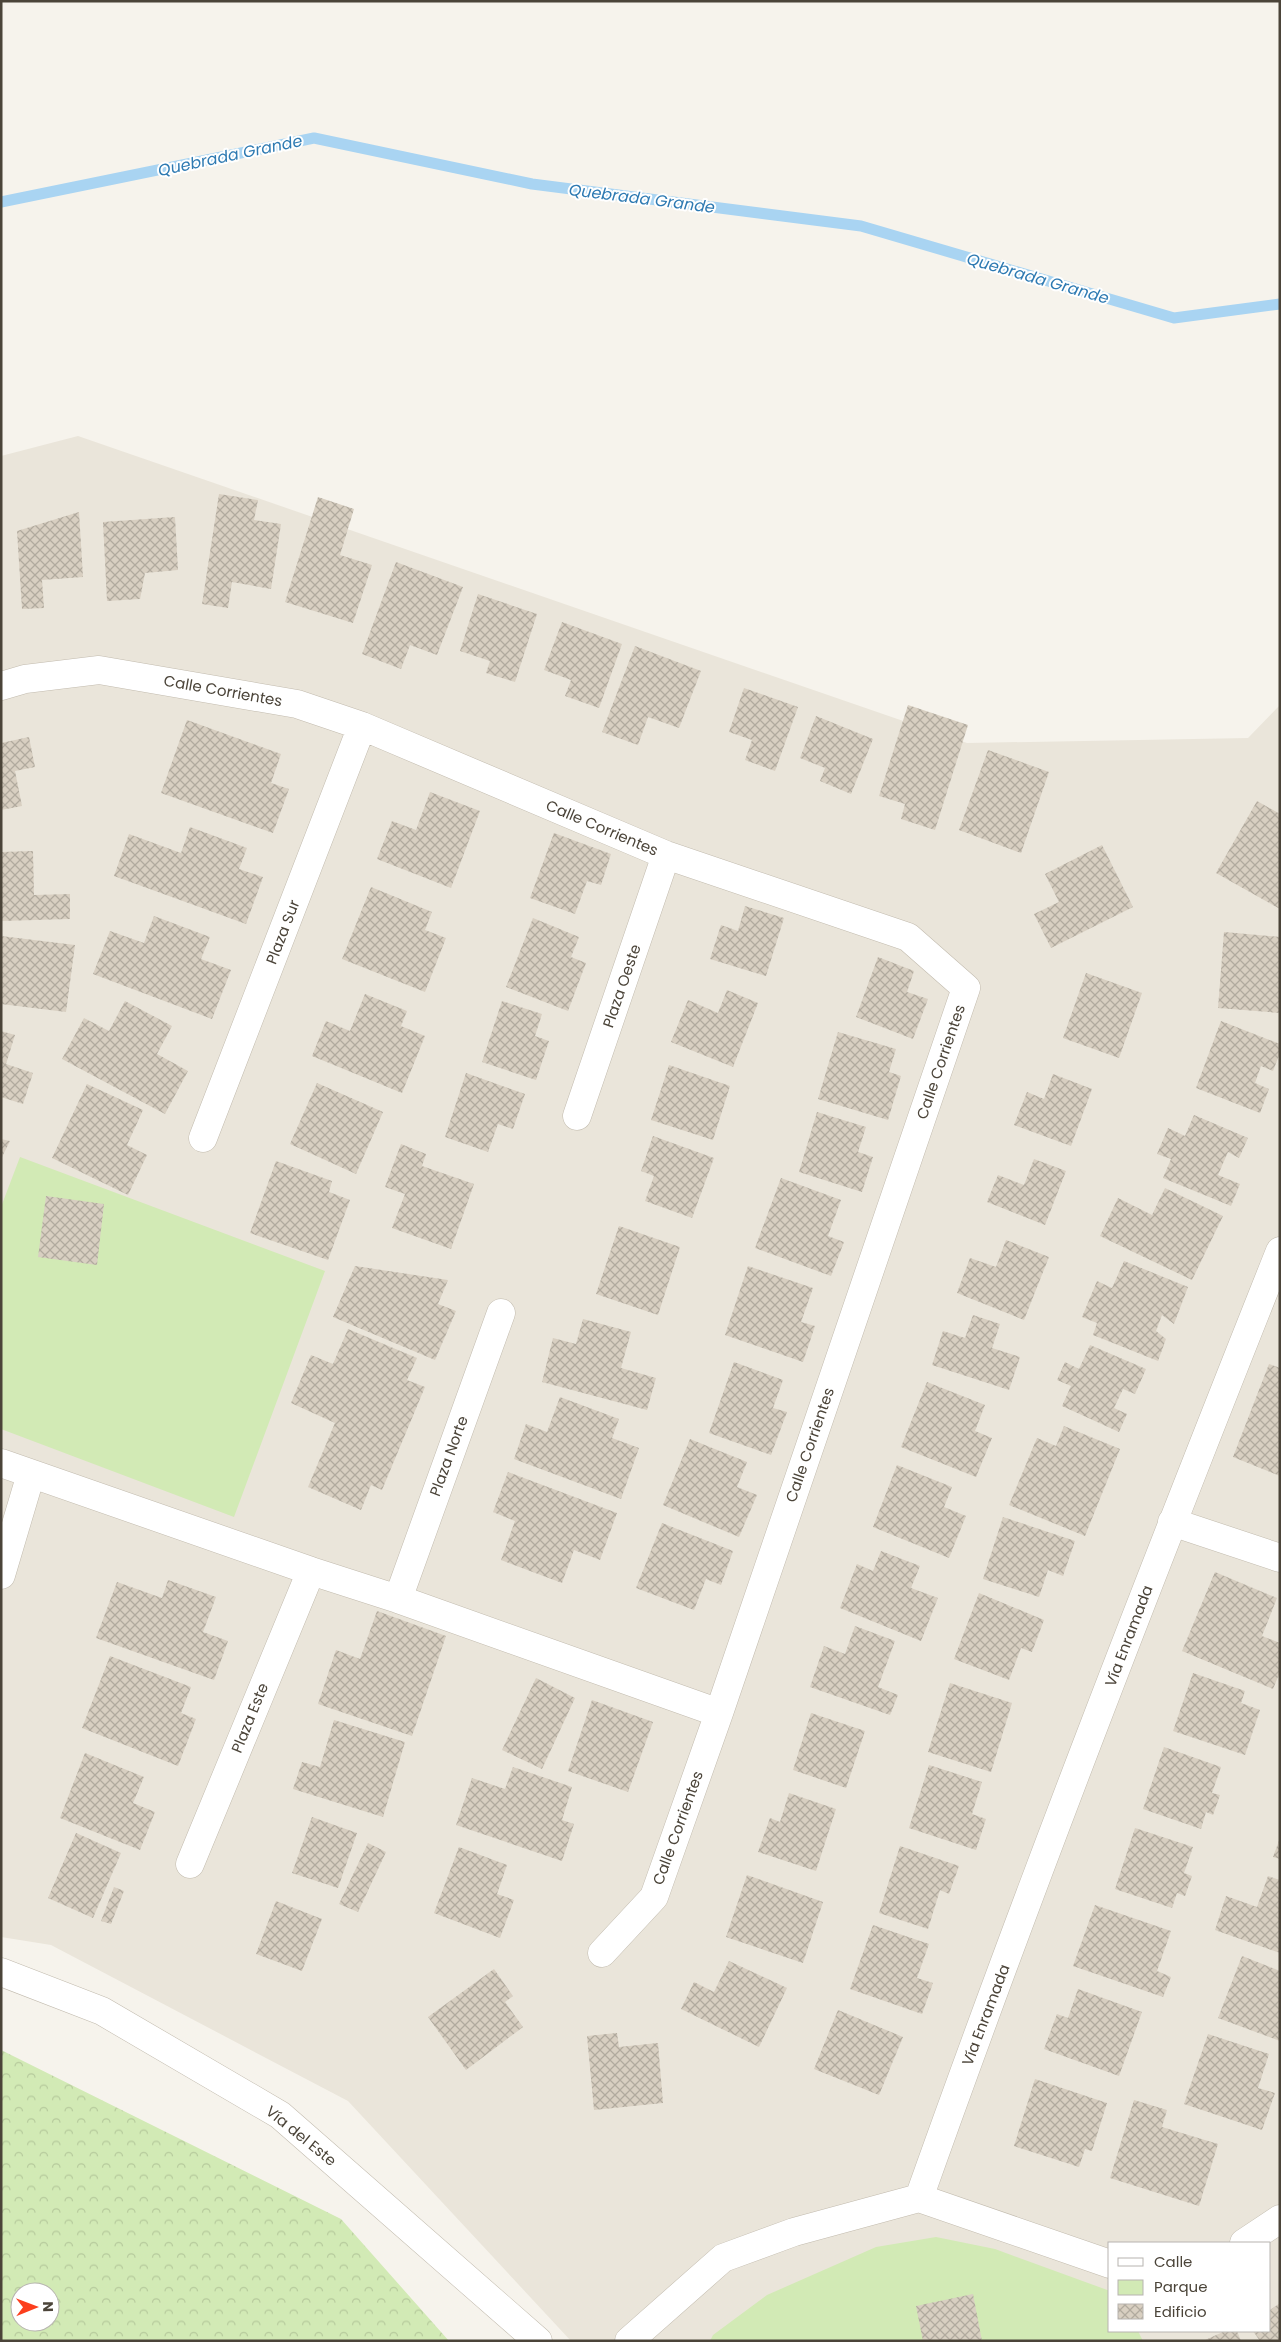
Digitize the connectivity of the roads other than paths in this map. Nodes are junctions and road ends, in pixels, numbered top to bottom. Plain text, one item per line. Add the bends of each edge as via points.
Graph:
1 (1, 686) edge
2 (362, 726) junction
3 (666, 855) junction
4 (577, 1116) dead end
5 (203, 1138) dead end
6 (1280, 1250) edge
7 (501, 1313) dead end
8 (1, 1463) edge
9 (31, 1474) junction
10 (1172, 1522) junction
11 (1280, 1558) edge
12 (311, 1571) junction
13 (1, 1575) edge
14 (398, 1598) junction
15 (719, 1713) junction
16 (190, 1864) dead end
17 (602, 1953) dead end
18 (1, 1972) edge
19 (919, 2198) junction
20 (1280, 2219) edge
21 (1246, 2242) edge
22 (1108, 2263) edge
23 (538, 2341) edge
24 (628, 2341) edge

1 - 2 street, Calle Corrientes via 24,679 99,670 297,704
2 - 3 street, Calle Corrientes
2 - 5 street, Plaza Sur
3 - 4 street, Plaza Oeste
3 - 15 street, Calle Corrientes via 908,937 966,988
6 - 10 street, Vía Enramada
7 - 14 street, Plaza Norte
8 - 9 street
9 - 12 street
9 - 13 street
10 - 11 street
10 - 19 street, Vía Enramada
12 - 14 street
12 - 16 street, Plaza Este
14 - 15 street
15 - 17 street, Calle Corrientes via 654,1896
18 - 23 street, Vía del Este via 102,2011 280,2115
19 - 22 street
19 - 24 street via 794,2232 723,2258
20 - 21 street

